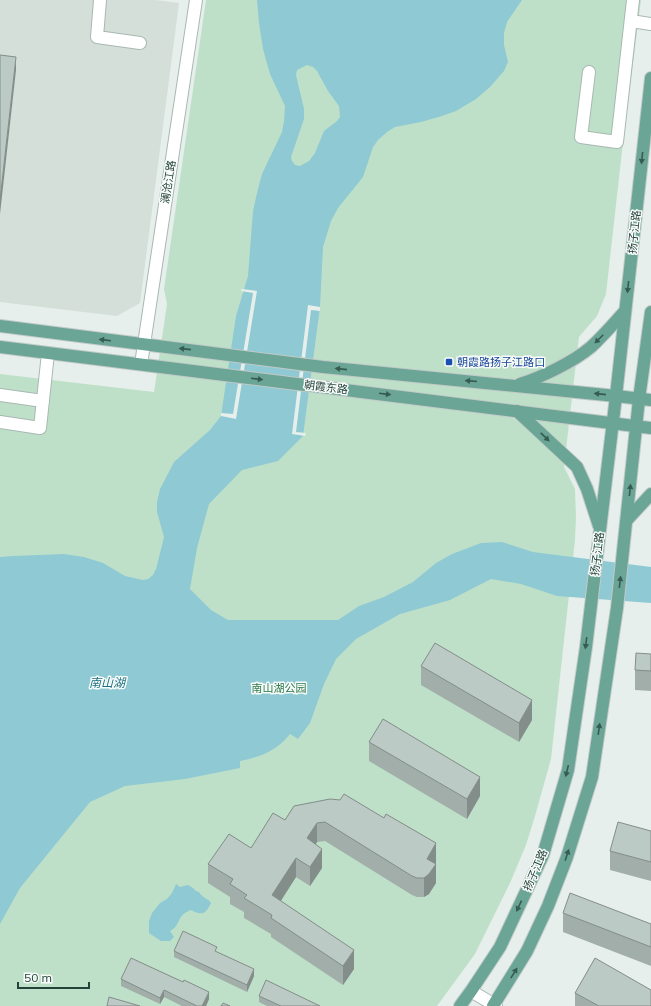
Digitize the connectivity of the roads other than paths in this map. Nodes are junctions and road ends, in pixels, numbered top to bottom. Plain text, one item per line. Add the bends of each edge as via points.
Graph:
1 (100, 0) edge
2 (196, 0) edge
3 (634, 0) edge
4 (631, 21) junction
5 (651, 24) edge
6 (140, 43) dead end
7 (589, 72) dead end
8 (651, 78) edge
9 (625, 311) junction
10 (651, 312) edge
11 (0, 326) edge
12 (143, 345) junction
13 (0, 347) edge
14 (48, 353) junction
15 (141, 364) junction
16 (514, 386) junction
17 (0, 395) edge
18 (616, 396) junction
19 (639, 399) junction
20 (43, 400) junction
21 (651, 400) edge
22 (517, 411) junction
23 (0, 422) edge
24 (613, 423) junction
25 (636, 426) junction
26 (651, 428) edge
27 (651, 494) edge
28 (627, 520) junction
29 (600, 529) junction
30 (471, 992) junction
31 (460, 1006) edge
32 (494, 1006) edge

1 - 6 street via 97,38
2 - 12 street, 澜沧江路
3 - 4 street
4 - 5 street
4 - 7 street via 617,142 581,137
8 -> 9 main road, 扬子江路
9 -> 16 main road via 590,347 557,369
9 - 18 main road, 扬子江路
10 - 19 main road
12 -> 11 main road, 朝霞东路
12 - 15 street, 澜沧江路
16 -> 12 main road, 朝霞东路 via 323,367
13 - 14 main road, 朝霞东路
14 - 15 main road, 朝霞东路
14 - 20 street
15 -> 22 main road, 朝霞东路
18 -> 16 main road, 朝霞东路
17 - 20 street
18 - 19 main road, 朝霞东路
18 - 24 main road, 扬子江路
19 - 21 main road, 朝霞东路
19 - 25 main road
20 - 23 street via 40,428
22 - 24 main road, 朝霞东路
22 -> 29 main road via 577,467
24 - 25 main road, 朝霞东路
24 - 29 main road, 扬子江路
25 - 26 main road, 朝霞东路
28 -> 25 main road
27 - 28 main road
32 -> 28 main road via 527,951 548,906 592,777
29 -> 30 main road, 扬子江路 via 568,770 543,855 500,947
30 - 31 main road, 扬子江路
30 - 32 street

